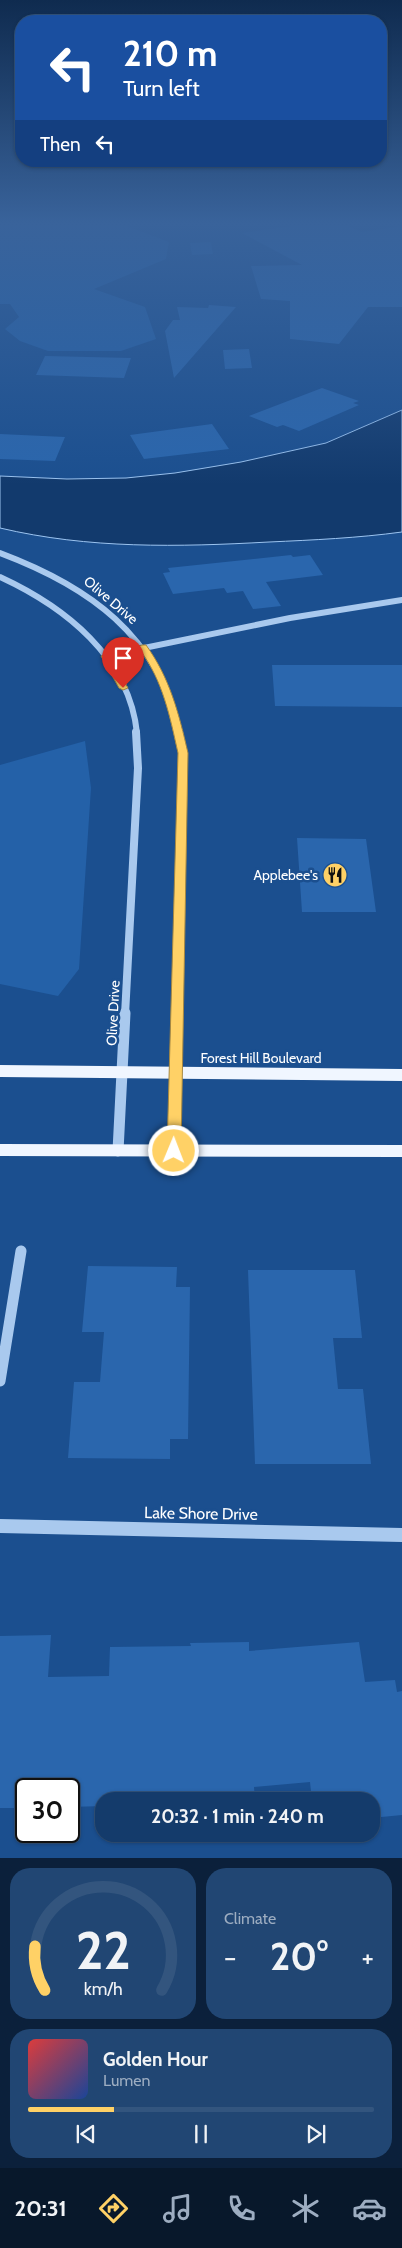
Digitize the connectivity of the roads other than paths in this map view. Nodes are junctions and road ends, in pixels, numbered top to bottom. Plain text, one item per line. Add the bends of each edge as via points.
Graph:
1 (0, 553) edge
2 (0, 576) edge
3 (402, 600) edge
4 (142, 647) junction
5 (105, 656) junction
6 (0, 1071) edge
7 (124, 1073) junction
8 (176, 1074) junction
9 (402, 1076) edge
10 (0, 1150) edge
11 (118, 1151) junction
12 (174, 1151) junction
13 (402, 1151) edge
14 (21, 1251) dead end
15 (0, 1381) edge
16 (0, 1526) edge
17 (402, 1535) edge

1 - 4 street, Olive Drive via 45,571 85,593 107,610
2 - 5 street, Olive Drive via 36,594 70,618
3 - 4 street via 247,624
4 - 5 street
4 - 8 street, Olive Drive via 154,663 170,698 183,753
5 - 7 street, Olive Drive via 130,700 138,768
6 - 7 main road, Forest Hill Boulevard
7 - 8 main road, Forest Hill Boulevard
7 - 11 street, Olive Drive
8 - 9 main road, Forest Hill Boulevard
8 - 12 street, Olive Drive
10 - 11 main road
11 - 12 main road
12 - 13 main road
14 - 15 street
16 - 17 street, Lake Shore Drive

